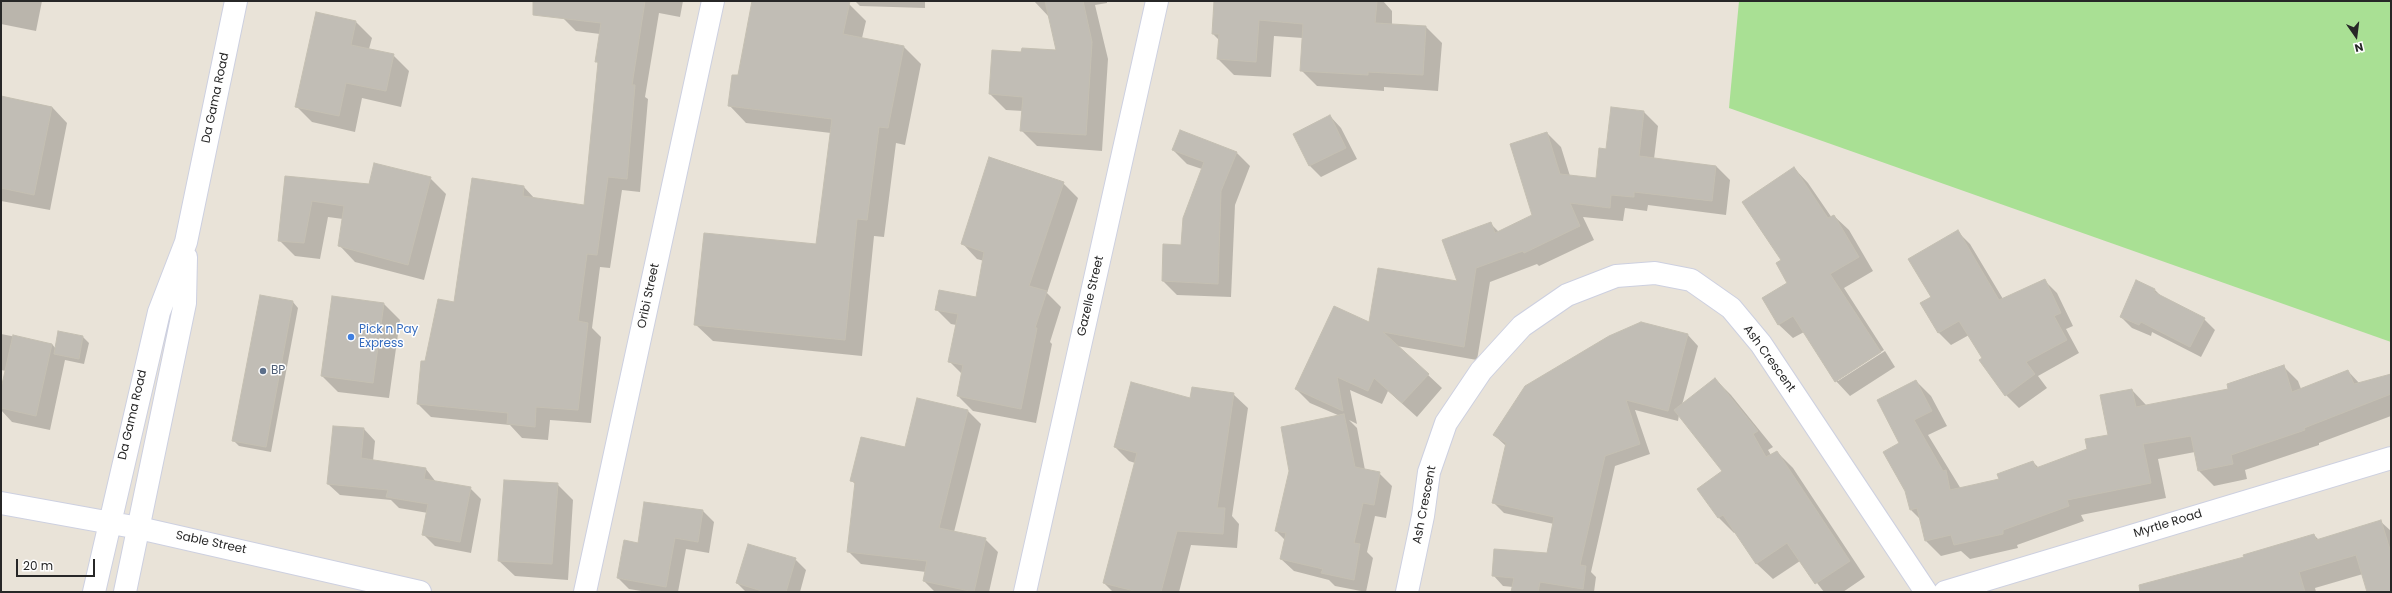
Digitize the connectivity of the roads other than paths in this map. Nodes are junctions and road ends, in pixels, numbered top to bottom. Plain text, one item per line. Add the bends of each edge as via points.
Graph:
1 (236, 1) edge
2 (713, 1) edge
3 (1157, 1) edge
4 (186, 242) junction
5 (2391, 458) edge
6 (1, 503) edge
7 (108, 524) junction
8 (139, 528) junction
9 (94, 592) edge
10 (125, 592) edge
11 (420, 592) edge
12 (585, 592) edge
13 (1025, 592) edge
14 (1407, 592) edge
15 (1926, 592) edge
16 (1944, 592) edge

1 - 4 street, Da Gama Road
2 - 12 street, Oribi Street
3 - 13 street, Gazelle Street
4 - 7 street, Da Gama Road via 159,312
4 - 8 street, Da Gama Road via 185,303
5 - 16 street, Myrtle Road
6 - 7 street, Sable Street
7 - 8 street, Sable Street
7 - 9 street, Da Gama Road
8 - 10 street, Da Gama Road
8 - 11 street, Sable Street
14 - 15 street, Ash Crescent via 1423,516 1429,472 1446,423 1481,371 1522,326 1568,295 1616,276 1655,273 1691,280 1731,308 1761,344

